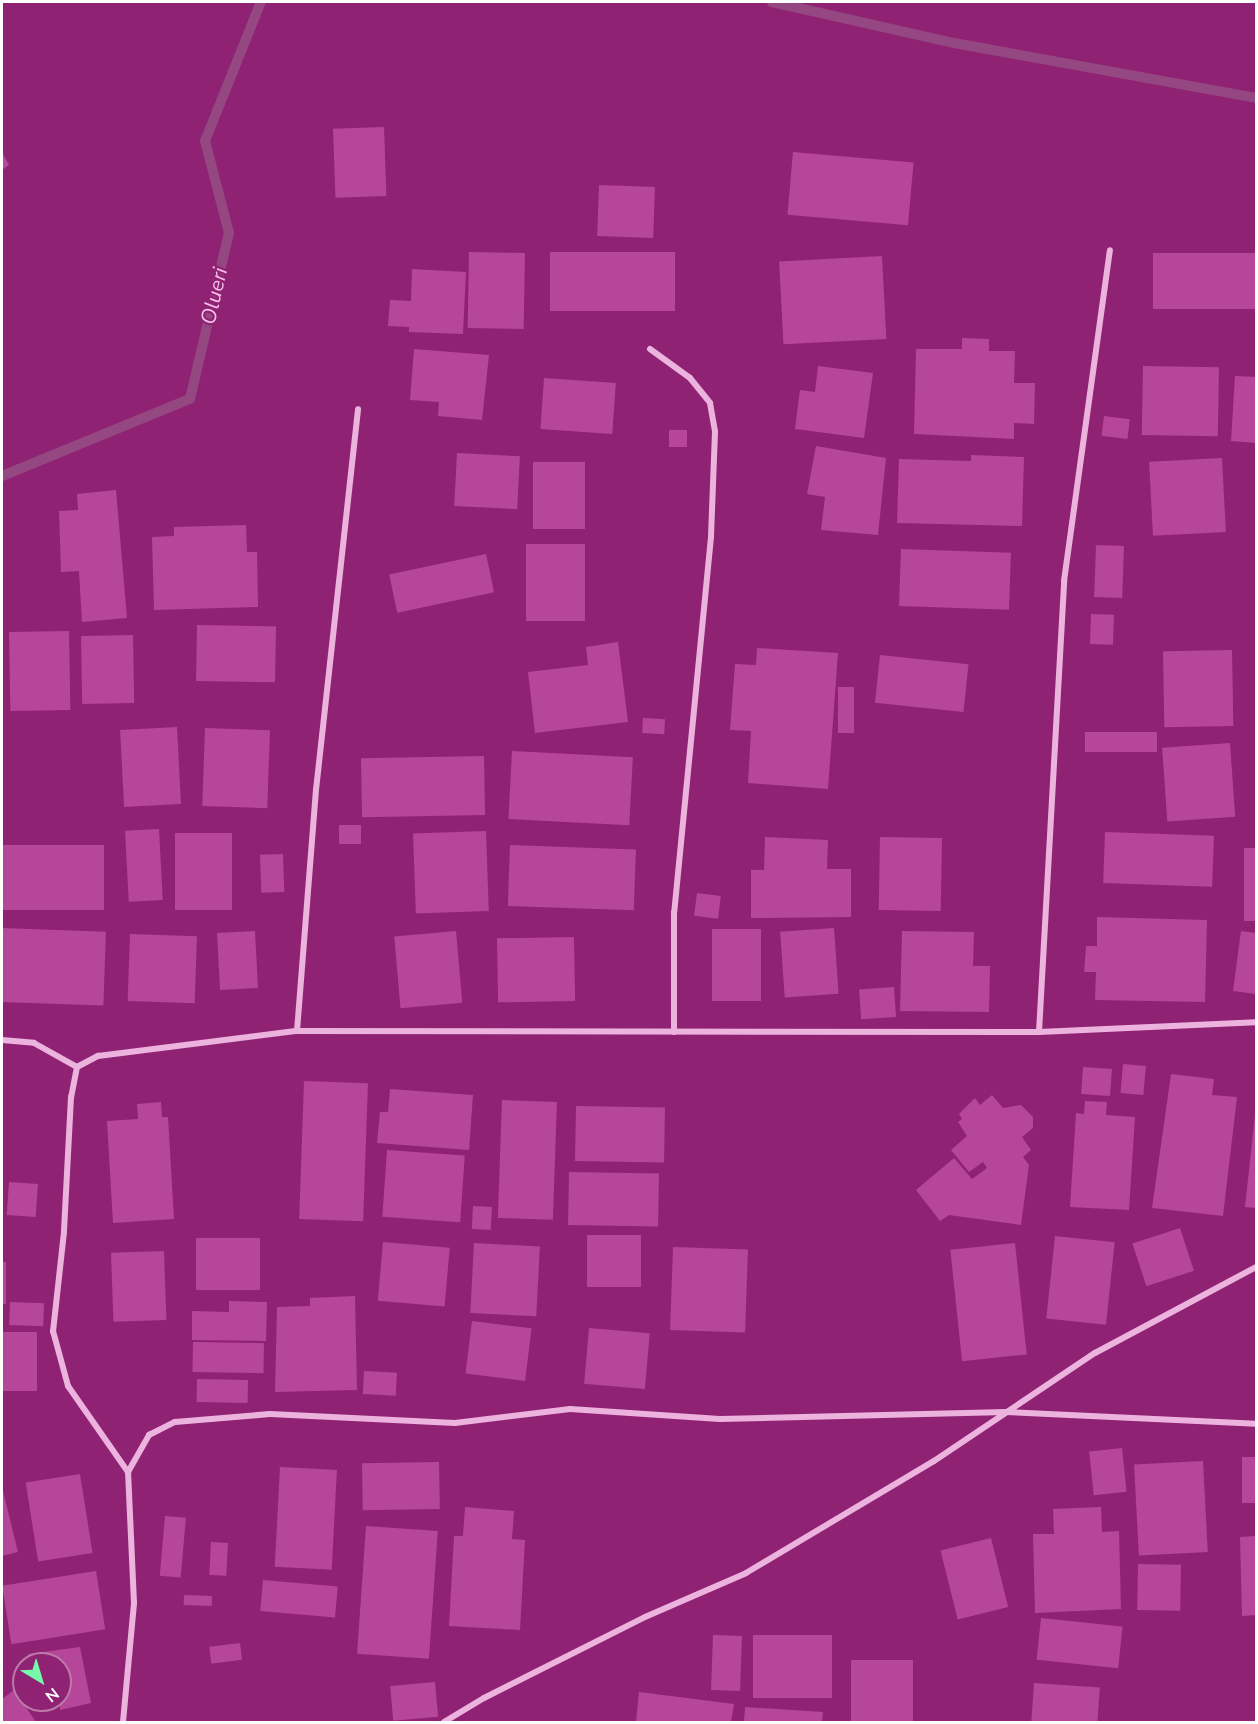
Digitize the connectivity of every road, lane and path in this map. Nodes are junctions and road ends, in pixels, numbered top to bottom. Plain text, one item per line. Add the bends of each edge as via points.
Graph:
1 (1110, 250) dead end
2 (650, 349) dead end
3 (358, 409) dead end
4 (1257, 1022) edge
5 (297, 1031) junction
6 (674, 1032) junction
7 (1039, 1032) junction
8 (2, 1040) edge
9 (76, 1067) junction
10 (1257, 1268) edge
11 (1006, 1412) junction
12 (1257, 1424) edge
13 (128, 1472) junction
14 (123, 1722) edge
15 (444, 1722) edge

1 - 7 street via 1064,581
2 - 6 street via 690,378 710,403 715,432 711,537 674,912
3 - 5 street via 316,790
4 - 7 street
5 - 6 street
5 - 9 street via 109,1054
6 - 7 street
8 - 9 street via 34,1043
9 - 13 street via 53,1331 68,1386
10 - 11 street via 1095,1353
11 - 12 street
11 - 13 street via 720,1419 570,1408 456,1423 270,1414 175,1422 149,1435
11 - 15 street via 934,1461 746,1573 645,1617
13 - 14 street via 134,1603

